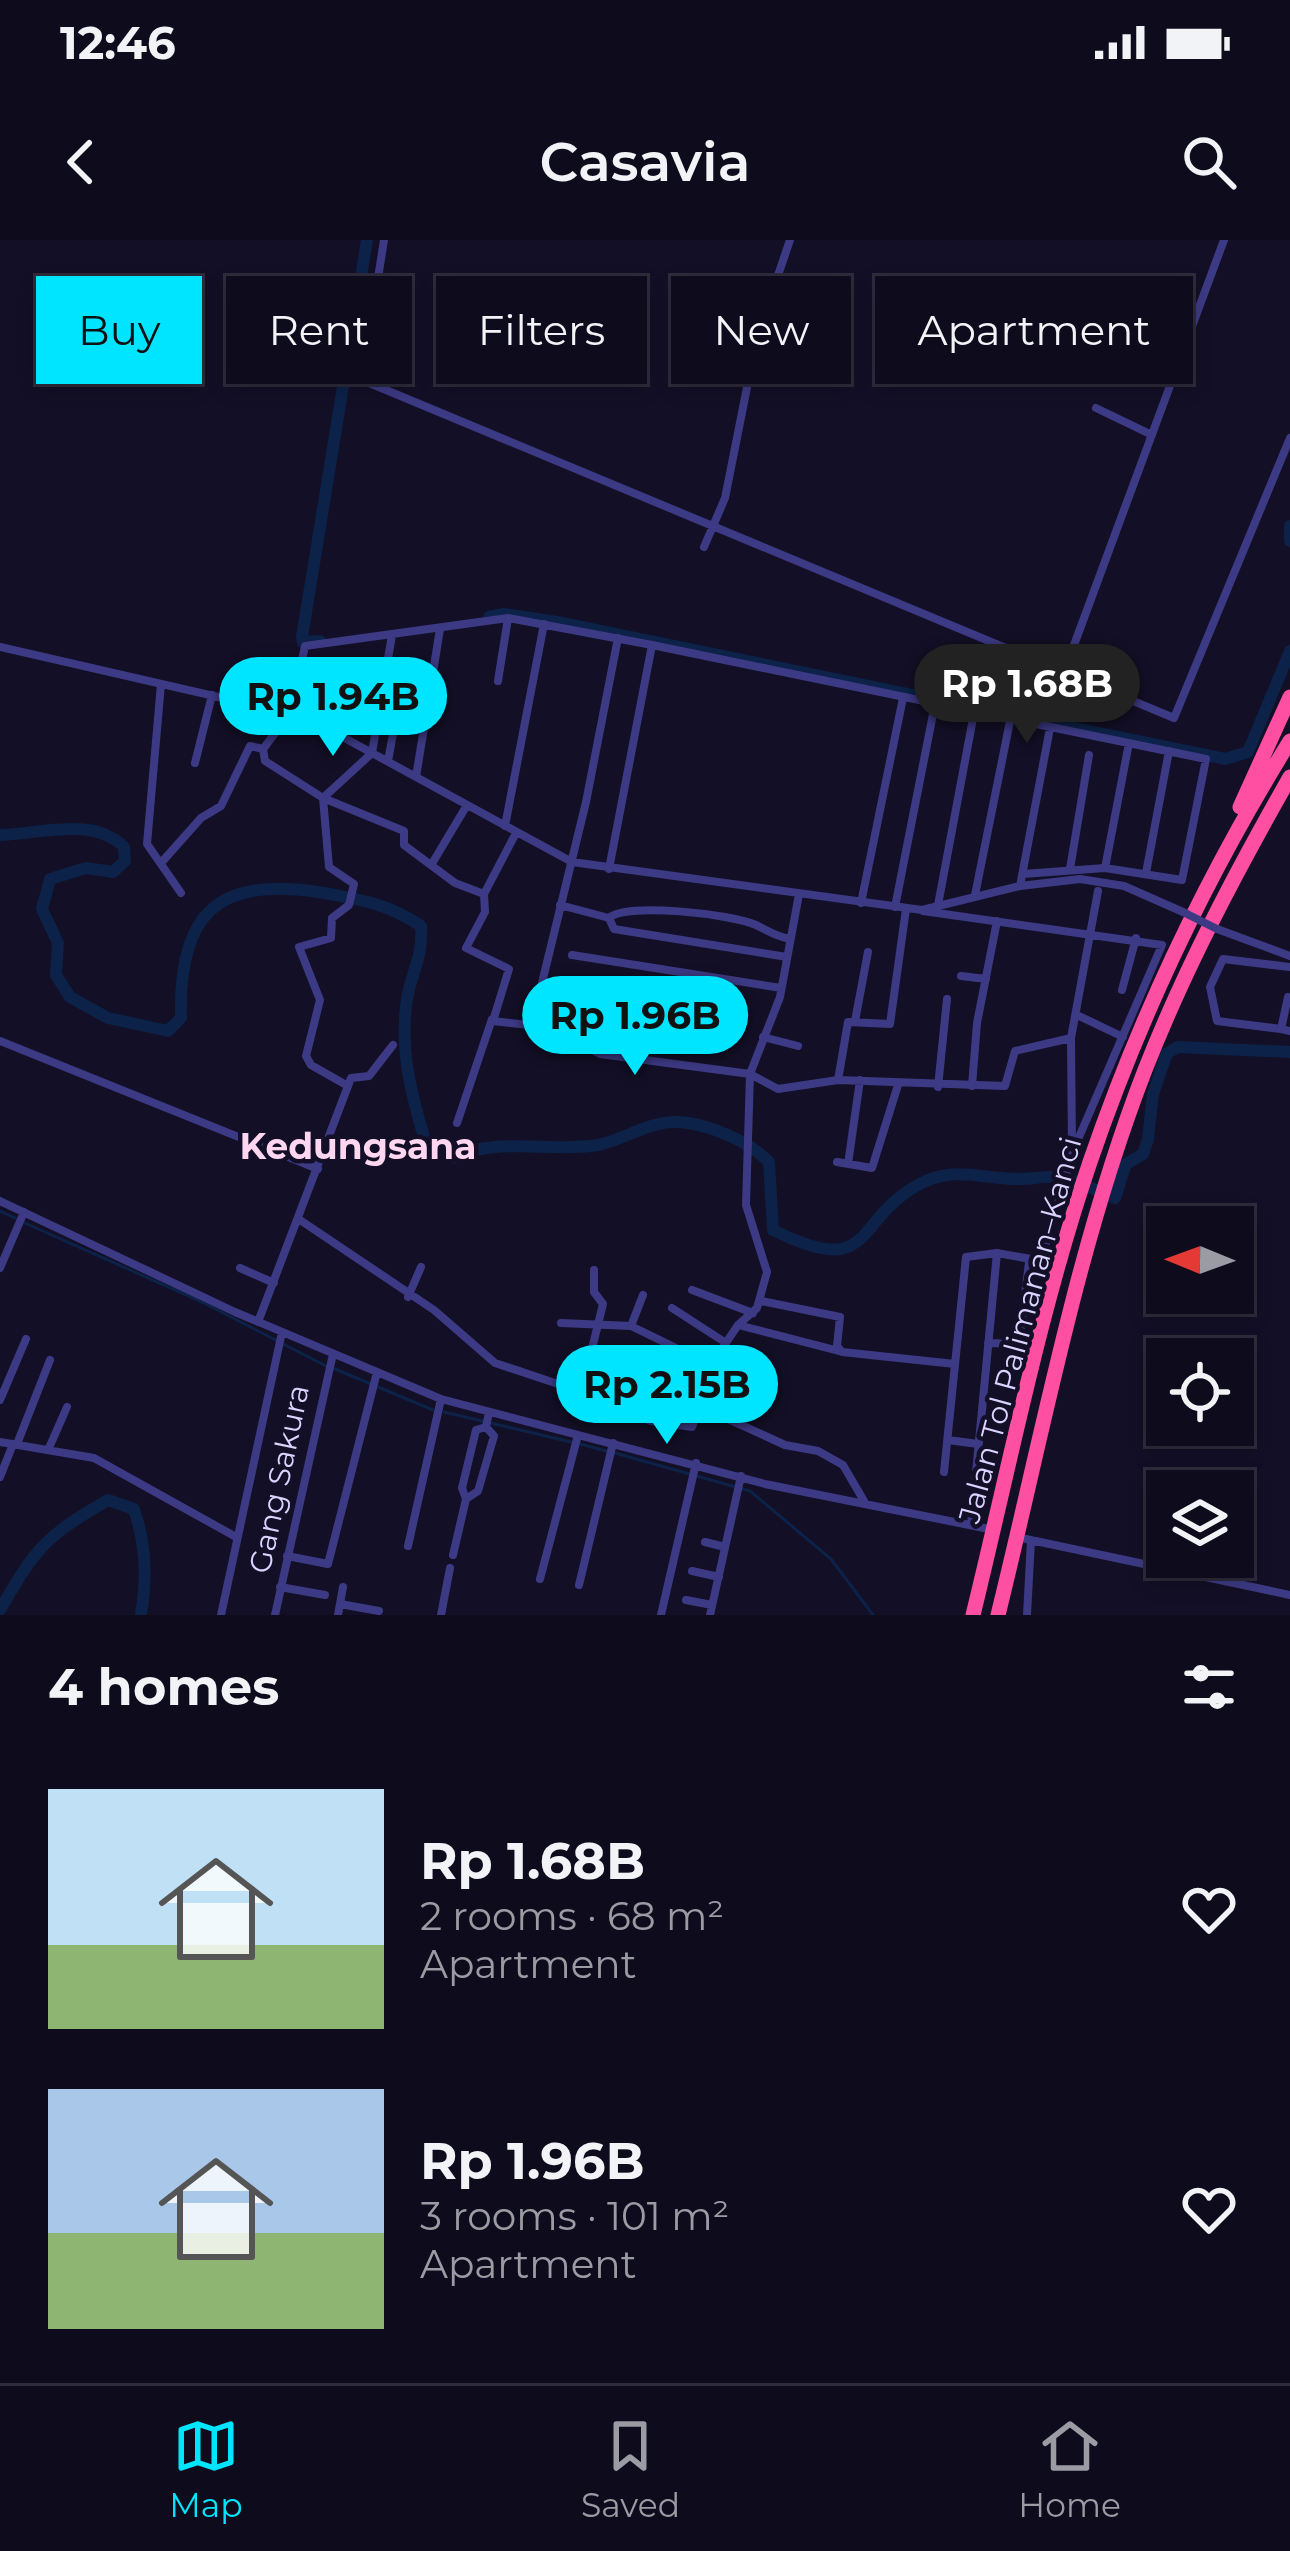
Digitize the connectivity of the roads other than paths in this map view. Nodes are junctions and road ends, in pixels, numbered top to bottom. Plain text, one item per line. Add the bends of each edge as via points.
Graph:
1 (384, 240) edge
2 (790, 240) edge
3 (1224, 240) edge
4 (1096, 408) dead end
5 (1152, 434) junction
6 (1290, 438) edge
7 (713, 524) junction
8 (704, 548) dead end
9 (508, 618) junction
10 (544, 624) junction
11 (440, 629) junction
12 (392, 635) junction
13 (618, 638) junction
14 (652, 645) junction
15 (0, 647) edge
16 (406, 663) dead end
17 (1064, 672) junction
18 (498, 681) dead end
19 (161, 684) junction
20 (212, 695) junction
21 (1290, 697) edge
22 (903, 698) junction
23 (935, 704) junction
24 (291, 712) junction
25 (974, 713) junction
26 (1290, 717) edge
27 (1010, 721) junction
28 (1050, 728) junction
29 (1282, 740) edge
30 (1129, 743) junction
31 (263, 749) junction
32 (1169, 750) junction
33 (372, 753) junction
34 (1090, 755) dead end
35 (388, 761) junction
36 (195, 763) dead end
37 (416, 777) junction
38 (1290, 777) edge
39 (323, 798) junction
40 (467, 805) junction
41 (505, 826) junction
42 (517, 833) junction
43 (434, 862) junction
44 (572, 862) junction
45 (160, 863) junction
46 (1070, 868) junction
47 (1106, 868) junction
48 (610, 869) junction
49 (1146, 873) junction
50 (1023, 874) junction
51 (1020, 886) junction
52 (1098, 891) dead end
53 (181, 893) dead end
54 (484, 893) junction
55 (799, 894) junction
56 (975, 895) junction
57 (861, 903) junction
58 (560, 905) junction
59 (938, 905) junction
60 (895, 908) junction
61 (906, 909) junction
62 (922, 910) junction
63 (608, 918) junction
64 (997, 921) junction
65 (1092, 932) junction
66 (1136, 938) junction
67 (790, 939) junction
68 (868, 952) dead end
69 (572, 955) dead end
70 (1290, 956) edge
71 (787, 957) junction
72 (1290, 967) edge
73 (962, 976) dead end
74 (986, 979) junction
75 (782, 988) junction
76 (1122, 991) dead end
77 (1288, 997) edge
78 (947, 999) dead end
79 (1079, 1016) junction
80 (492, 1019) junction
81 (855, 1021) junction
82 (532, 1024) junction
83 (1286, 1030) edge
84 (1123, 1036) junction
85 (763, 1037) junction
86 (1071, 1038) junction
87 (0, 1041) edge
88 (393, 1045) dead end
89 (798, 1046) dead end
90 (750, 1075) junction
91 (838, 1080) junction
92 (860, 1080) junction
93 (898, 1085) junction
94 (348, 1086) junction
95 (972, 1086) junction
96 (938, 1087) junction
97 (457, 1123) dead end
98 (1073, 1151) junction
99 (318, 1169) junction
100 (0, 1201) edge
101 (24, 1212) junction
102 (301, 1220) junction
103 (997, 1253) junction
104 (1031, 1259) junction
105 (421, 1267) dead end
106 (0, 1268) edge
107 (241, 1268) dead end
108 (594, 1270) dead end
109 (274, 1283) junction
110 (692, 1290) dead end
111 (643, 1295) dead end
112 (408, 1297) junction
113 (761, 1300) junction
114 (672, 1308) dead end
115 (753, 1313) junction
116 (258, 1322) junction
117 (561, 1323) dead end
118 (596, 1324) junction
119 (738, 1325) junction
120 (631, 1326) junction
121 (281, 1337) junction
122 (1041, 1338) junction
123 (26, 1339) dead end
124 (726, 1343) junction
125 (988, 1343) junction
126 (1063, 1344) junction
127 (840, 1351) junction
128 (332, 1358) junction
129 (50, 1360) dead end
130 (711, 1364) junction
131 (956, 1364) junction
132 (588, 1365) dead end
133 (375, 1381) junction
134 (441, 1399) junction
135 (0, 1400) edge
136 (67, 1406) dead end
137 (616, 1406) dead end
138 (692, 1415) junction
139 (487, 1420) junction
140 (948, 1440) junction
141 (577, 1441) junction
142 (0, 1442) edge
143 (15, 1444) junction
144 (978, 1444) junction
145 (49, 1448) junction
146 (611, 1450) junction
147 (695, 1469) junction
148 (944, 1472) dead end
149 (0, 1477) edge
150 (739, 1482) junction
151 (466, 1499) junction
152 (864, 1502) junction
153 (971, 1525) junction
154 (989, 1529) dead end
155 (236, 1537) junction
156 (704, 1542) dead end
157 (408, 1546) dead end
158 (725, 1547) junction
159 (453, 1555) dead end
160 (287, 1556) junction
161 (450, 1568) dead end
162 (692, 1571) dead end
163 (718, 1577) junction
164 (540, 1579) dead end
165 (579, 1585) dead end
166 (343, 1586) dead end
167 (280, 1587) junction
168 (325, 1595) dead end
169 (1290, 1595) edge
170 (686, 1600) dead end
171 (339, 1610) edge
172 (379, 1610) edge
173 (711, 1610) edge
174 (221, 1615) edge
175 (274, 1615) edge
176 (441, 1615) edge
177 (661, 1615) edge
178 (973, 1615) edge
179 (998, 1615) edge
180 (1027, 1615) edge

1 - 7 street via 362,380
2 - 7 street via 757,337
3 - 5 street
4 - 5 street
5 - 17 street
6 - 17 street via 1174,718
7 - 8 street
7 - 17 street
9 - 10 street
9 - 11 street
9 - 18 street
10 - 13 street
10 - 41 street
11 - 12 street
11 - 37 street
12 - 24 street via 303,646
12 - 33 street
13 - 14 street
13 - 44 street
14 - 22 street
14 - 48 street
15 - 19 street
16 - 35 street
19 - 20 street
19 - 45 street via 147,842
20 - 24 street
20 - 36 street
21 - 29 highway
22 - 23 street
22 - 57 street
23 - 25 street
23 - 60 street
24 - 31 street
24 - 33 street
25 - 27 street
25 - 59 street
26 - 29 highway
27 - 28 street
27 - 56 street
28 - 30 street
28 - 50 street
29 - 122 highway, Jalan Tol Palimanan–Kanci via 1201,892 1127,1061
30 - 32 street
30 - 47 street
31 - 39 street via 265,760
31 - 45 street via 250,746 220,806
32 - 49 street
32 - 49 street via 1206,761 1186,873 1181,881
33 - 35 street
33 - 39 street
34 - 46 street
35 - 37 street
37 - 40 street
38 - 126 highway, Jalan Tol Palimanan–Kanci via 1188,968 1112,1170
39 - 43 street via 402,830 404,844
39 - 94 street via 329,867 353,886 329,939 299,948 320,1000 307,1060
40 - 41 street
40 - 43 street
41 - 42 street
42 - 44 street
42 - 54 street
43 - 54 street via 454,883
44 - 48 street
44 - 58 street
45 - 53 street
46 - 47 street
46 - 50 street
47 - 49 street
48 - 55 street
50 - 51 street
51 - 56 street
51 - 70 street, bridge via 1106,882
52 - 65 street
54 - 80 street via 485,912 466,948 509,969
55 - 57 street
55 - 67 street
56 - 59 street
57 - 60 street
58 - 63 street
58 - 82 street
59 - 62 street
60 - 61 street
61 - 62 street
61 - 81 street via 890,1024
62 - 64 street
63 - 67 street via 632,907 749,923
63 - 71 street via 614,929
64 - 65 street
64 - 74 street
65 - 66 street
65 - 79 street
66 - 76 street
66 - 84 street via 1162,948
67 - 71 street
68 - 81 street
69 - 75 street
71 - 75 street
72 - 83 street via 1223,958 1210,987 1216,1021
73 - 74 street
74 - 95 street
75 - 85 street
77 - 83 street
78 - 96 street
79 - 84 street
79 - 86 street
80 - 82 street
80 - 97 street
81 - 91 street via 848,1023
82 - 90 street via 600,1054
84 - 98 street
85 - 89 street
85 - 90 street
86 - 95 street via 1015,1051 1010,1085
86 - 98 street
87 - 99 street
88 - 94 street via 370,1075
90 - 91 street via 778,1089
90 - 113 street via 747,1212 767,1267
91 - 92 street
92 - 93 street
92 - 93 street via 843,1163 873,1167
93 - 96 street
94 - 99 street
95 - 96 street
98 - 104 street via 1045,1248
99 - 102 street
100 - 101 street
101 - 106 street
101 - 116 street
102 - 109 street
102 - 112 street
103 - 104 street
103 - 125 street
103 - 131 street via 966,1256
104 - 125 street via 1019,1344
105 - 112 street
107 - 109 street
108 - 118 street via 603,1303
109 - 116 street
110 - 115 street
111 - 120 street
112 - 138 street via 505,1368 558,1384 631,1388
113 - 115 street
113 - 127 street via 840,1317
114 - 124 street
115 - 119 street
116 - 121 street
117 - 118 street
118 - 120 street
118 - 132 street
119 - 124 street
119 - 127 street
120 - 130 street
121 - 128 street
121 - 155 street
122 - 126 highway
122 - 178 highway, Jalan Tol Palimanan–Kanci
123 - 135 street
124 - 130 street
125 - 144 street
126 - 179 highway, Jalan Tol Palimanan–Kanci
127 - 131 street
128 - 133 street
128 - 160 street, Gang Sakura
129 - 143 street
130 - 138 street
131 - 140 street
133 - 134 street
133 - 160 street via 328,1564
134 - 139 street
134 - 157 street
136 - 145 street
137 - 138 street via 671,1425 692,1427
138 - 152 street via 728,1419 827,1454 845,1467
139 - 141 street
139 - 151 street via 476,1430
139 - 151 street via 494,1436 482,1481
140 - 144 street
140 - 148 street
141 - 146 street
141 - 164 street
142 - 143 street
143 - 145 street
143 - 149 street
144 - 153 street
145 - 155 street via 124,1470
146 - 147 street
146 - 165 street
147 - 150 street
147 - 177 street
150 - 152 street
150 - 158 street
151 - 159 street
152 - 153 street
153 - 154 street
155 - 174 street
156 - 158 street
158 - 163 street
160 - 167 street, Gang Sakura
161 - 176 street
162 - 163 street
163 - 173 street
166 - 171 street
167 - 168 street
167 - 175 street, Gang Sakura
169 - 180 street via 1028,1539
170 - 173 street
171 - 172 street

